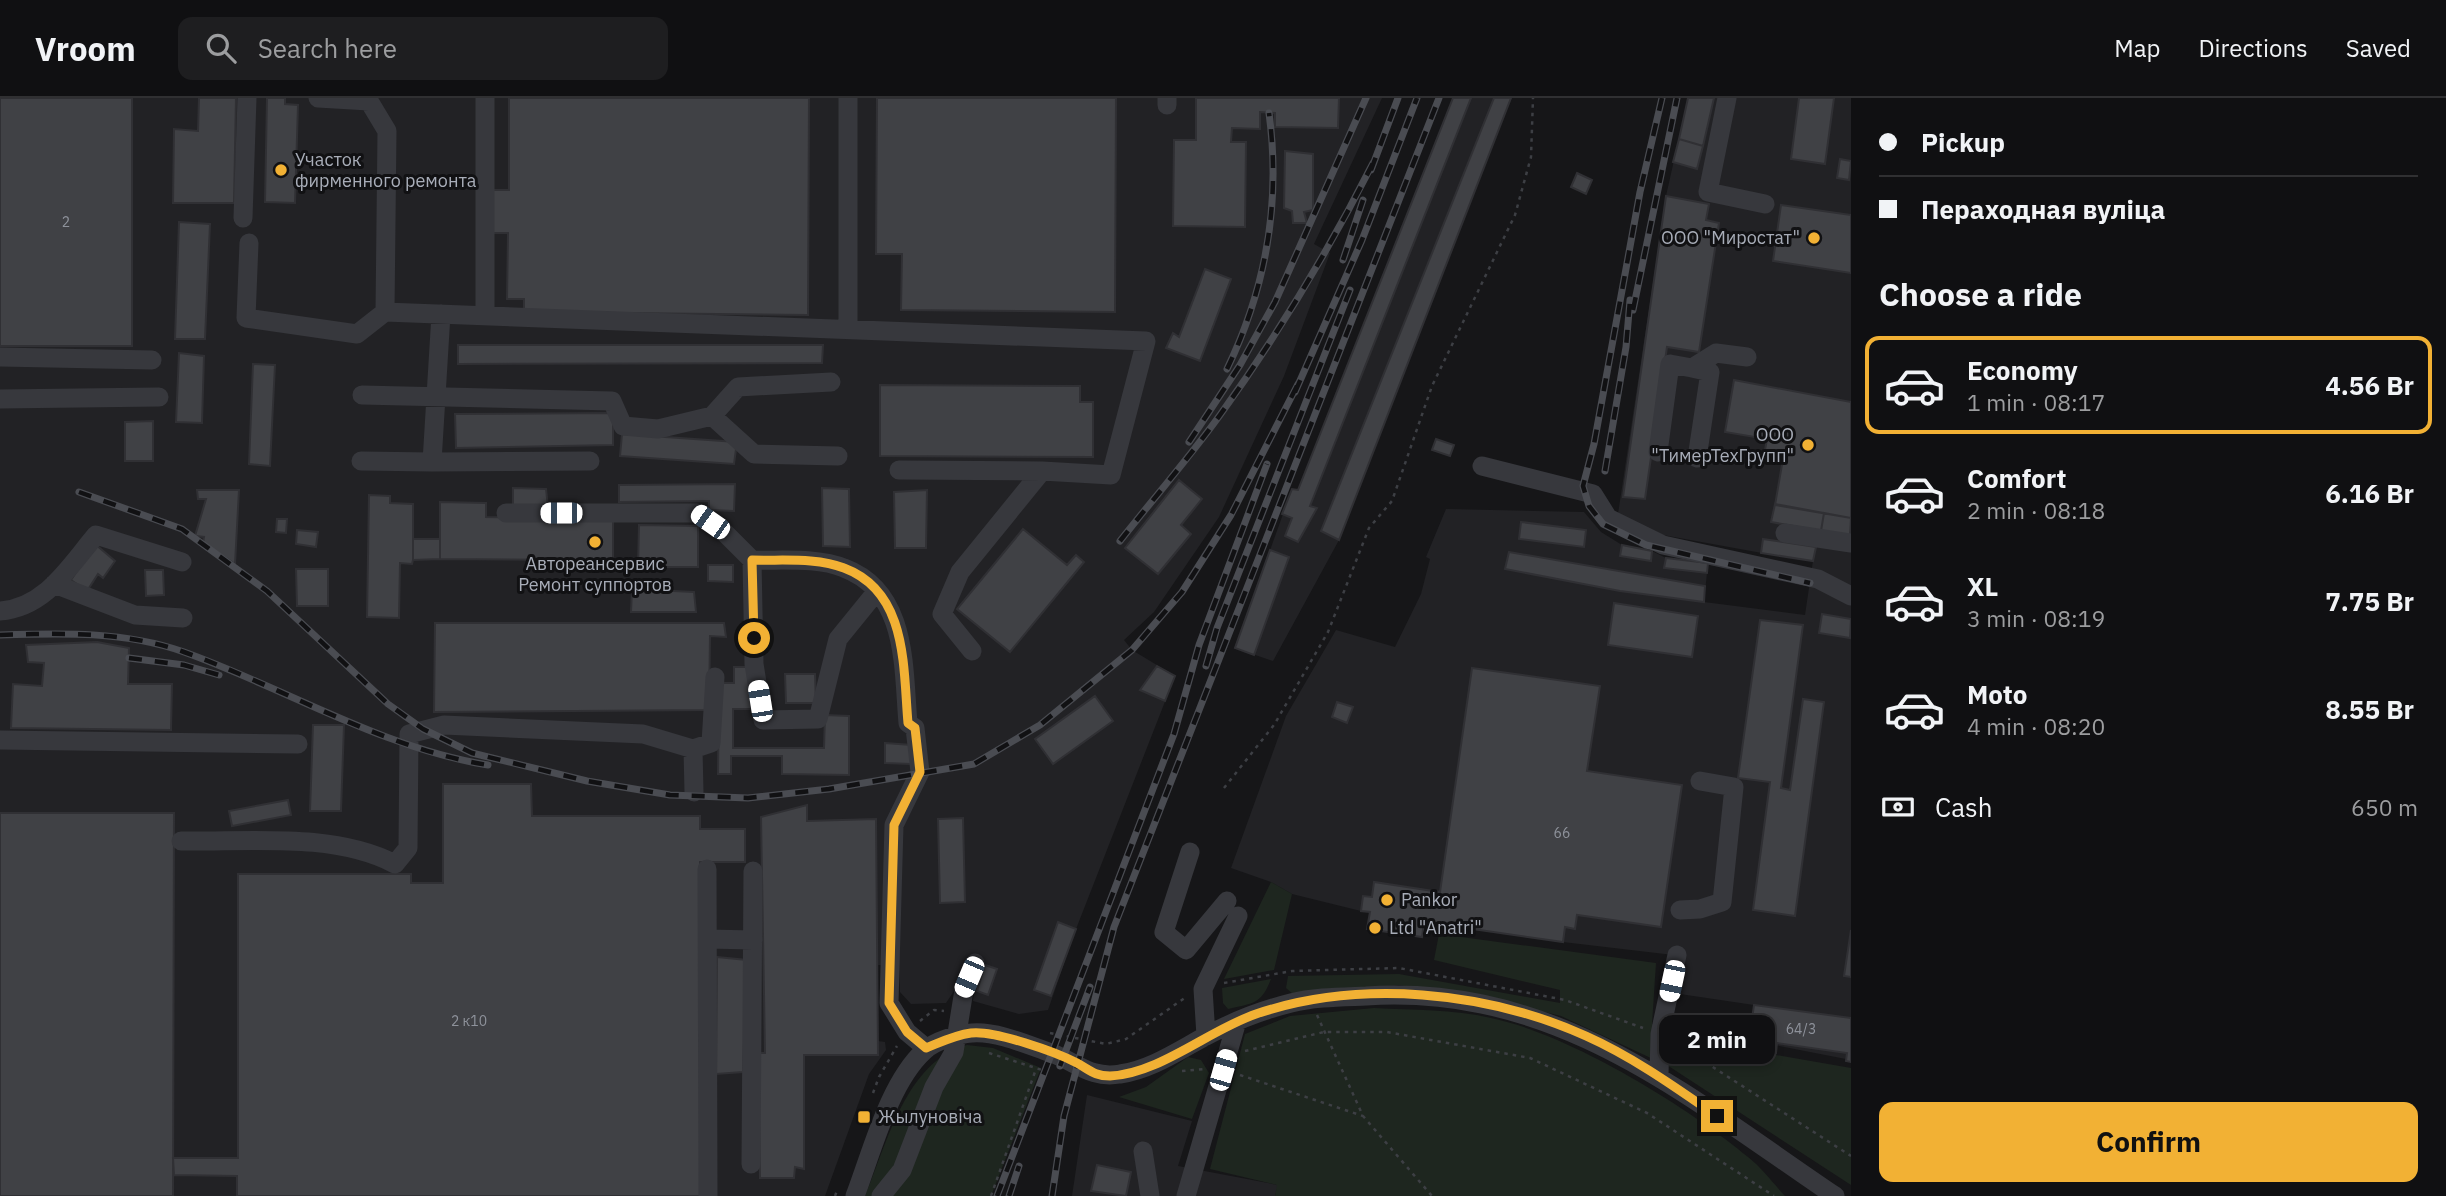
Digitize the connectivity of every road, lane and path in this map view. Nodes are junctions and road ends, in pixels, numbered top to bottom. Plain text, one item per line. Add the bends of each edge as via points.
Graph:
1 (247, 98) edge
2 (318, 98) edge
3 (485, 98) edge
4 (848, 98) edge
5 (1533, 98) edge
6 (1727, 98) edge
7 (369, 100) edge
8 (1765, 204) dead end
9 (243, 218) dead end
10 (249, 243) dead end
11 (385, 312) junction
12 (441, 314) junction
13 (485, 316) junction
14 (848, 328) junction
15 (0, 356) edge
16 (1747, 357) dead end
17 (152, 360) dead end
18 (1692, 368) junction
19 (831, 382) dead end
20 (362, 395) dead end
21 (159, 397) dead end
22 (434, 397) junction
23 (0, 399) edge
24 (712, 416) junction
25 (1658, 452) dead end
26 (838, 456) dead end
27 (1697, 458) dead end
28 (360, 461) dead end
29 (590, 461) dead end
30 (432, 462) junction
31 (1482, 466) dead end
32 (899, 470) dead end
33 (1042, 471) junction
34 (506, 513) dead end
35 (1784, 533) dead end
36 (1851, 543) edge
37 (752, 560) junction
38 (182, 562) dead end
39 (54, 584) junction
40 (877, 591) junction
41 (1851, 596) edge
42 (0, 611) edge
43 (183, 618) dead end
44 (972, 651) dead end
45 (715, 677) dead end
46 (0, 740) edge
47 (298, 744) dead end
48 (693, 749) junction
49 (1700, 781) dead end
50 (1224, 788) dead end
51 (694, 792) dead end
52 (181, 841) dead end
53 (1190, 852) dead end
54 (707, 869) dead end
55 (753, 870) dead end
56 (1680, 911) dead end
57 (708, 939) junction
58 (753, 940) junction
59 (1677, 955) dead end
60 (975, 963) dead end
61 (1203, 989) junction
62 (1310, 999) junction
63 (961, 1014) junction
64 (1237, 1021) junction
65 (1044, 1031) dead end
66 (907, 1032) junction
67 (1324, 1032) junction
68 (1661, 1034) junction
69 (959, 1036) junction
70 (1206, 1036) junction
71 (926, 1048) junction
72 (1227, 1056) junction
73 (1036, 1069) dead end
74 (1659, 1075) junction
75 (871, 1101) dead end
76 (1143, 1151) dead end
77 (1851, 1156) edge
78 (751, 1164) dead end
79 (847, 1190) edge
80 (708, 1196) edge
81 (835, 1196) edge
82 (881, 1196) edge
83 (991, 1196) edge
84 (1150, 1196) edge
85 (1186, 1196) edge
86 (1432, 1196) edge
87 (1774, 1196) edge
88 (1835, 1196) edge

1 - 9 street
2 - 7 street
3 - 13 street
4 - 14 street
5 - 50 path via 1531,157 1515,215 1432,386 1391,501 1369,528 1328,632 1274,725
6 - 8 street via 1708,192
7 - 11 street via 387,131
10 - 11 street via 246,318 356,334
11 - 12 street
12 - 13 street
12 - 22 street
13 - 14 street
14 - 33 street via 1146,341 1111,475
15 - 17 street
16 - 18 street via 1716,353
18 - 25 street via 1670,364
18 - 27 street via 1710,372
19 - 24 street via 738,387
20 - 22 street
21 - 23 street
22 - 24 street via 612,401 623,426 658,429
22 - 30 street
24 - 26 street via 754,454
28 - 30 street
29 - 30 street
31 - 41 street via 1593,494 1608,518 1663,545 1818,579
32 - 33 street
33 - 44 street via 960,572 942,614
34 - 37 street via 698,513
35 - 36 street
37 - 40 street via 845,568
37 - 40 street via 754,664 763,720 818,719 838,639
38 - 39 street via 96,535
39 - 42 street via 42,598 17,610
39 - 43 street via 135,615
40 - 66 street via 891,609 900,634 908,723 915,728 920,772 894,825 889,1003
45 - 48 street via 710,743
46 - 47 street
48 - 51 street
48 - 52 street via 643,734 444,725 409,734 408,848 395,864 371,851 332,844
49 - 56 street via 1734,787 1722,902
53 - 61 street via 1164,932 1186,950 1233,908
54 - 57 street
55 - 58 street
57 - 58 street
57 - 80 street
58 - 78 street
59 - 68 street
60 - 63 street
61 - 65 path via 1175,1002 1126,1039 1106,1044
61 - 68 path via 1292,971 1399,968 1565,1000
61 - 70 street
62 - 64 street
62 - 67 path
62 - 74 street via 1389,994 1496,1007 1587,1037
63 - 66 path via 934,1010
63 - 69 street
64 - 70 street
64 - 72 street
66 - 71 street
66 - 75 path via 878,1077
67 - 72 path
67 - 86 path via 1363,1116
67 - 87 path via 1387,1032 1530,1058 1647,1113
68 - 74 street
68 - 77 path
69 - 70 street via 974,1032 996,1035 1078,1063 1092,1075 1111,1076 1153,1064
69 - 71 street
69 - 82 street via 902,1170
71 - 79 street via 901,1077
72 - 85 street
73 - 83 path
74 - 88 street
76 - 84 street
79 - 81 path

